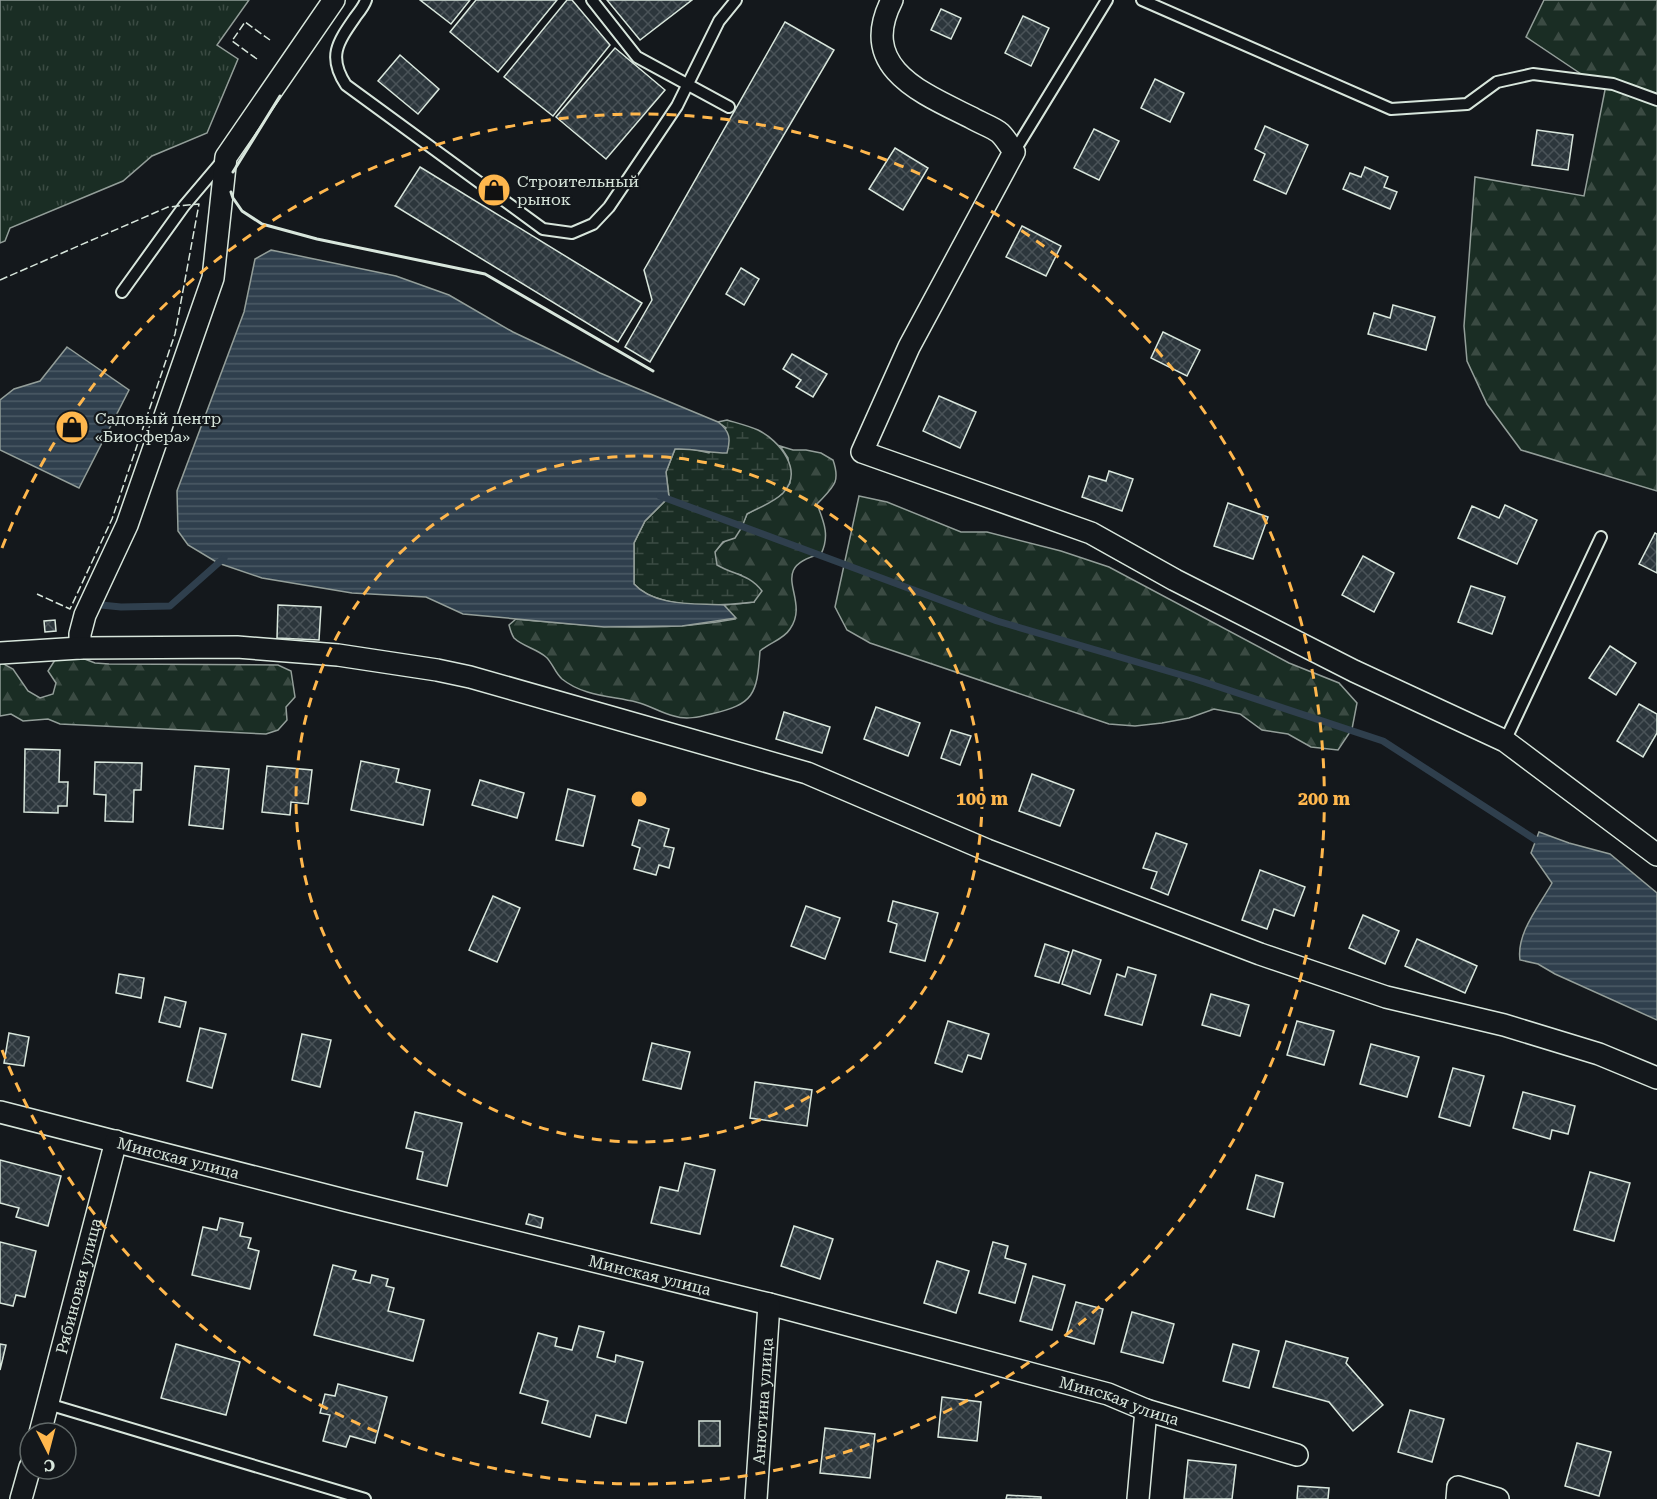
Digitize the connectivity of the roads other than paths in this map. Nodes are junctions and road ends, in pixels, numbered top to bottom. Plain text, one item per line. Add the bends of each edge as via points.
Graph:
1 (366, 0) edge
2 (592, 0) edge
3 (736, 0) edge
4 (892, 0) edge
5 (1107, 0) edge
6 (1142, 0) edge
7 (328, 2) edge
8 (687, 84) junction
9 (1657, 100) edge
10 (729, 107) dead end
11 (1014, 152) junction
12 (226, 157) junction
13 (122, 292) dead end
14 (1601, 537) dead end
15 (80, 648) junction
16 (0, 653) edge
17 (1505, 741) junction
18 (1657, 855) edge
19 (1657, 1077) edge
20 (0, 1112) edge
21 (116, 1141) junction
22 (769, 1304) junction
23 (48, 1404) junction
24 (1146, 1410) junction
25 (43, 1421) edge
26 (1297, 1455) dead end
27 (26, 1481) edge
28 (1457, 1493) edge
29 (21, 1499) edge
30 (365, 1499) edge
31 (756, 1499) edge
32 (1138, 1499) edge
33 (1498, 1499) edge

1 - 8 lane via 342,35 335,55 337,71 346,85 543,229 572,233 593,224 609,207 677,106
2 - 8 lane via 637,57
3 - 8 lane via 719,21
4 - 11 street via 881,30 894,71 917,91 999,132
5 - 11 lane
6 - 9 lane via 1391,109 1467,104 1497,82 1533,74 1613,84
7 - 12 street
8 - 10 lane
11 - 17 street via 909,347 862,452 1091,533 1354,671
12 - 13 lane via 184,206
12 - 15 street via 213,278 126,525 85,615
14 - 17 lane
15 - 16 street
15 - 19 street via 237,647 338,655 470,677 807,773 987,850 1260,954 1386,997 1504,1025 1599,1054
17 - 18 street
20 - 21 street, Минская улица
21 - 22 street, Минская улица
21 - 23 street, Рябиновая улица
22 - 24 street, Минская улица via 1108,1394
22 - 31 street, Анютина улица
23 - 25 street, Рябиновая улица
23 - 30 lane
24 - 26 street, Минская улица
24 - 32 street
27 - 29 street
28 - 33 street

